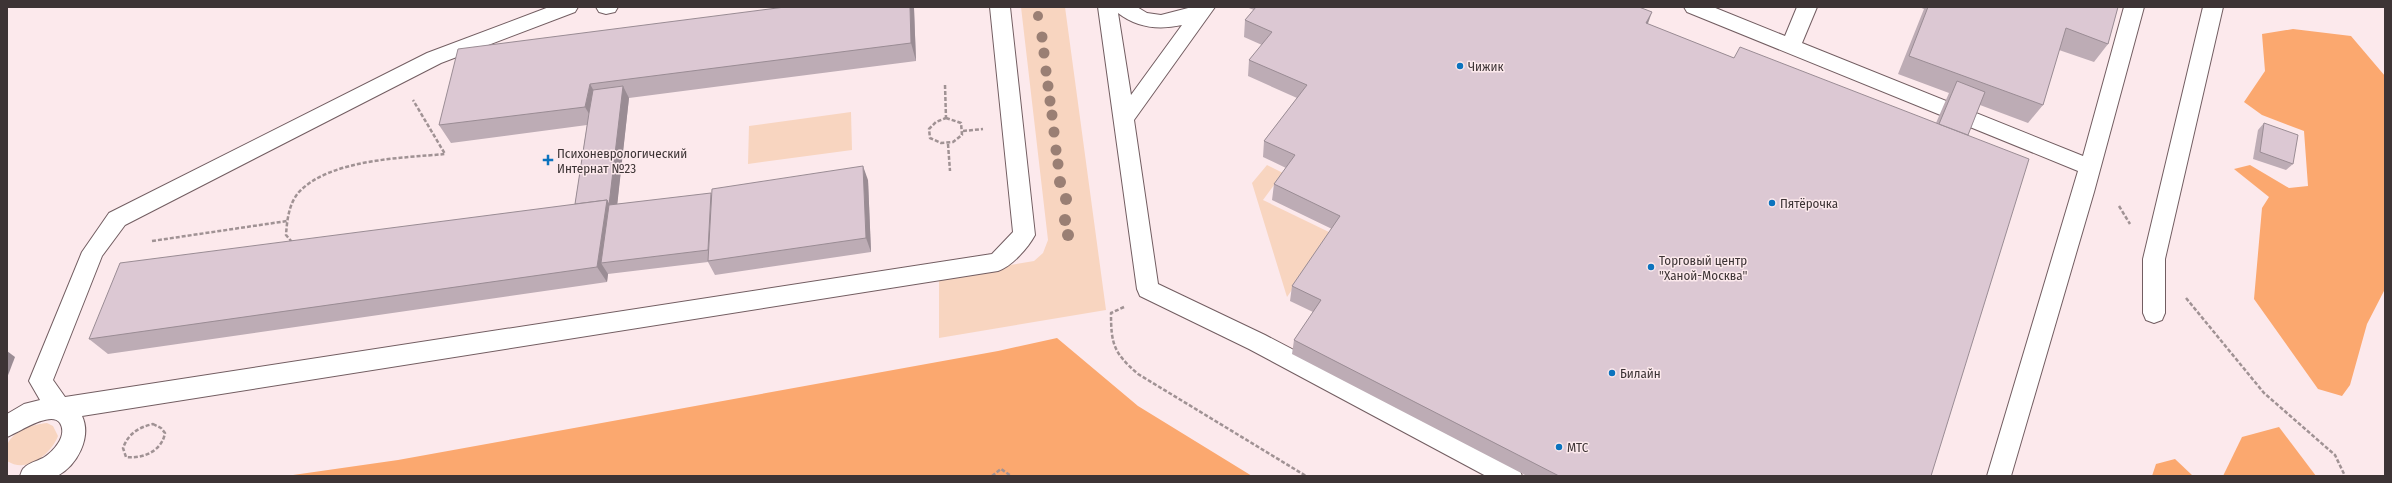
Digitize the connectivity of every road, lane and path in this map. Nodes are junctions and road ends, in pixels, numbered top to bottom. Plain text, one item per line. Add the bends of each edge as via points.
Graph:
1 (568, 7) edge
2 (1000, 7) edge
3 (1108, 7) edge
4 (1124, 7) edge
5 (1694, 7) edge
6 (1807, 7) edge
7 (2134, 7) edge
8 (2213, 7) edge
9 (1203, 9) edge
10 (1791, 45) junction
11 (398, 76) junction
12 (945, 85) dead end
13 (946, 118) junction
14 (1124, 119) junction
15 (948, 144) junction
16 (2089, 167) junction
17 (950, 171) dead end
18 (2119, 206) dead end
19 (287, 221) junction
20 (152, 241) dead end
21 (292, 242) edge
22 (2154, 259) junction
23 (1148, 289) junction
24 (2154, 313) dead end
25 (59, 409) junction
26 (7, 426) edge
27 (138, 458) joint
28 (34, 476) edge
29 (992, 476) edge
30 (1011, 476) edge
31 (1306, 476) edge
32 (1510, 476) edge
33 (1999, 476) edge
34 (2345, 476) edge

1 - 11 street via 434,58
2 - 25 street via 1024,235 998,262
3 - 14 street
4 - 9 street via 1130,13 1151,22 1170,21
5 - 10 street
6 - 10 street
7 - 16 street
8 - 22 street
9 - 14 street
10 - 16 street
11 - 19 path via 444,154 380,162 334,171 322,176 300,191 292,204
11 - 25 street via 117,219 93,252 41,380
12 - 13 path
13 - 15 path via 961,123 963,131 958,139
13 - 15 path via 936,122 928,134 937,143
14 - 23 street
15 - 17 path
16 - 33 street
18 - 22 path
19 - 20 path
19 - 21 path via 286,235
22 - 24 street
22 - 34 path via 2264,393 2334,455
23 - 31 path via 1134,303 1111,313 1111,337 1115,354 1138,374
23 - 32 street via 1257,342
25 - 26 street via 30,412
25 - 28 street via 69,413 75,421 76,431 72,443 59,459
27 - 27 path via 126,457 123,453 124,443 128,437 146,425 153,424 163,428 165,437 158,447 152,453
29 - 30 path via 1001,469

